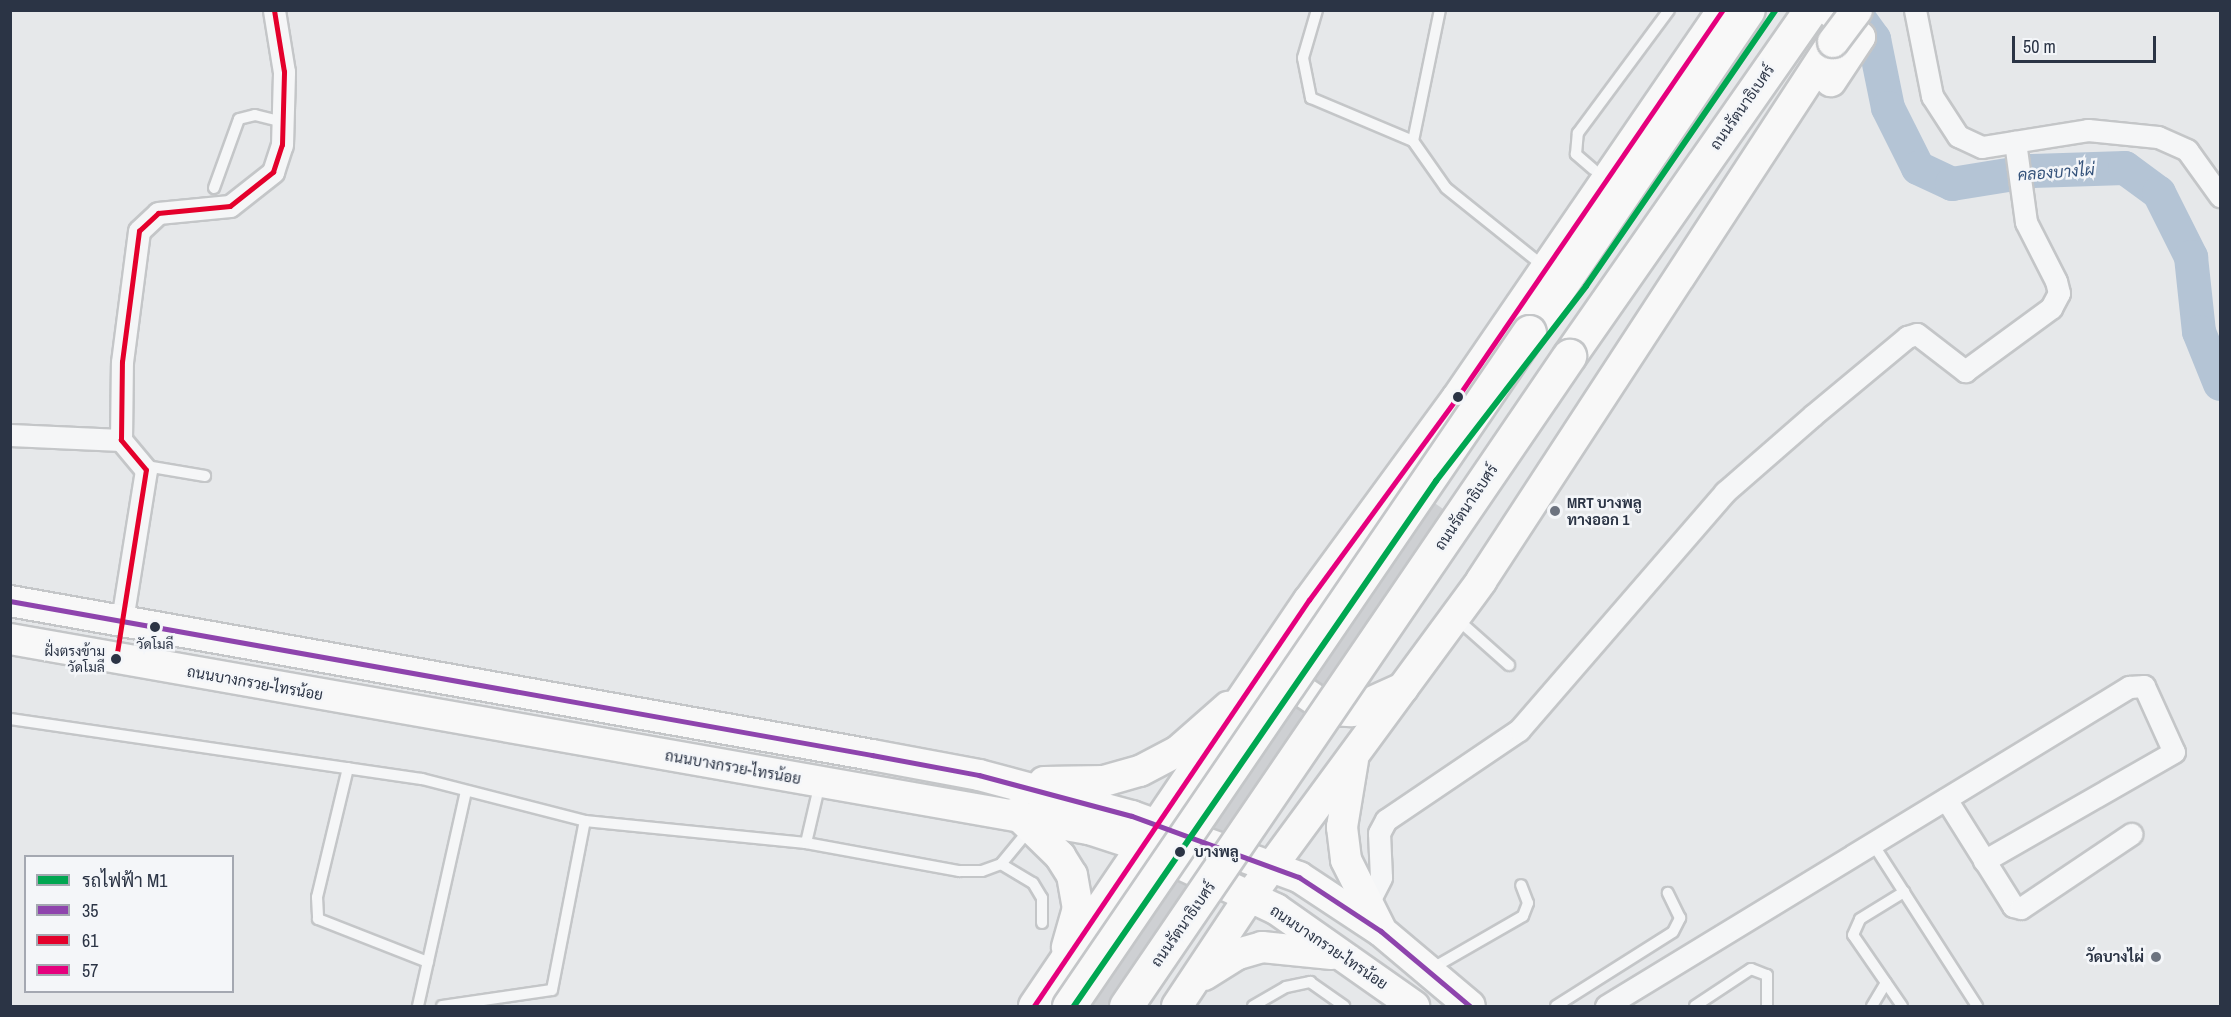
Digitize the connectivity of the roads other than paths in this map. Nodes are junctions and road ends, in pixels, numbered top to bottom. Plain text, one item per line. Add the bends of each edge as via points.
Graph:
1 (274, 10) edge
2 (1317, 10) edge
3 (1440, 10) edge
4 (1669, 10) edge
5 (1704, 10) edge
6 (1723, 10) edge
7 (1748, 10) edge
8 (1829, 10) edge
9 (1857, 10) edge
10 (1915, 10) edge
11 (1810, 11) edge
12 (283, 122) junction
13 (1413, 141) junction
14 (2017, 150) junction
15 (1593, 169) junction
16 (214, 188) dead end
17 (2220, 196) edge
18 (1554, 256) junction
19 (1659, 313) junction
20 (10, 435) edge
21 (121, 440) junction
22 (146, 466) junction
23 (205, 476) dead end
24 (10, 601) edge
25 (1456, 618) junction
26 (122, 620) junction
27 (1296, 620) junction
28 (10, 639) edge
29 (116, 659) junction
30 (1509, 665) dead end
31 (1262, 676) junction
32 (1408, 685) junction
33 (10, 719) edge
34 (1354, 758) junction
35 (348, 768) junction
36 (979, 775) junction
37 (820, 783) junction
38 (466, 791) junction
39 (1946, 799) junction
40 (585, 821) junction
41 (1023, 822) junction
42 (2132, 834) dead end
43 (1152, 836) junction
44 (806, 843) junction
45 (1873, 844) junction
46 (1984, 861) junction
47 (1001, 864) junction
48 (1274, 865) junction
49 (1521, 885) dead end
50 (1904, 892) junction
51 (1668, 893) dead end
52 (1250, 896) junction
53 (1355, 906) junction
54 (1042, 923) dead end
55 (1330, 948) junction
56 (428, 962) junction
57 (1431, 970) junction
58 (1886, 983) junction
59 (1184, 995) edge
60 (418, 1006) edge
61 (442, 1006) edge
62 (1033, 1006) edge
63 (1069, 1006) edge
64 (1126, 1006) edge
65 (1253, 1006) edge
66 (1344, 1006) edge
67 (1414, 1006) edge
68 (1470, 1006) edge
69 (1556, 1006) edge
70 (1606, 1006) edge
71 (1695, 1006) edge
72 (1767, 1006) edge
73 (1872, 1006) edge
74 (1902, 1006) edge
75 (1977, 1006) edge

1 - 12 street via 284,72
2 - 13 lane via 1303,58 1311,98
3 - 13 lane
4 - 15 lane via 1578,133 1576,154
5 - 15 main road
6 - 18 main road
7 - 63 main road, bridge
8 - 19 main road via 1860,38 1680,306
9 - 19 main road, bridge
10 - 14 street via 1932,96 1958,136 1982,147
11 - 64 main road, ถนนรัตนาธิเบศร์, bridge via 1569,356
12 - 16 lane via 255,115 239,119
12 - 21 street via 273,172 241,198 213,209 158,213 141,226 122,362
13 - 18 lane via 1446,188
14 - 17 street via 2088,130 2158,137 2187,150
14 - 53 street via 2026,222 2059,293 2051,308 1965,371 1917,334 1907,337 1734,484 1520,730 1386,820 1379,833 1381,877
15 - 18 main road via 1554,224
18 - 27 main road
19 - 25 main road
20 - 21 street
21 - 22 street
22 - 23 lane
22 - 26 street
24 - 26 main road, ถนนบางกรวย-ไทรน้อย
25 - 30 lane
25 - 32 main road
26 - 29 main road
26 - 36 main road, ถนนบางกรวย-ไทรน้อย
27 - 31 main road
27 - 32 main road via 1286,642 1286,664 1305,696 1330,710 1352,711
28 - 29 main road, ถนนบางกรวย-ไทรน้อย
29 - 37 main road, ถนนบางกรวย-ไทรน้อย
31 - 36 main road via 1178,751 1140,771 1067,785
31 - 43 main road
32 - 34 main road
33 - 35 lane
34 - 48 main road
34 - 53 main road via 1342,827
35 - 38 lane
35 - 56 lane via 317,897 318,919
36 - 43 main road, ถนนบางกรวย-ไทรน้อย
37 - 41 main road, ถนนบางกรวย-ไทรน้อย
37 - 44 lane
38 - 40 lane
38 - 56 lane
39 - 45 street
39 - 46 street
39 - 46 street via 2129,687 2144,686 2174,752
40 - 44 lane
40 - 61 lane via 552,990
41 - 43 main road, ถนนบางกรวย-ไทรน้อย
41 - 47 lane
41 - 62 main road via 1060,856 1072,875 1078,908 1070,941
42 - 46 street via 2021,908 2013,906
43 - 48 main road, ถนนบางกรวย-ไทรน้อย
43 - 52 main road, ถนนบางกรวย-ไทรน้อย
43 - 62 main road
44 - 47 lane via 959,871 982,871
45 - 50 lane
45 - 70 street
47 - 54 lane via 1032,884 1042,898
48 - 52 main road
48 - 53 main road, ถนนบางกรวย-ไทรน้อย
49 - 57 lane via 1528,903 1523,915
50 - 58 lane via 1855,927 1853,935
50 - 75 lane
51 - 69 lane via 1680,918 1673,932
52 - 55 main road, ถนนบางกรวย-ไทรน้อย
52 - 59 main road
53 - 55 main road
53 - 57 main road
55 - 59 main road via 1262,947 1238,954
55 - 67 main road, ถนนบางกรวย-ไทรน้อย
56 - 60 lane
57 - 68 main road
58 - 73 lane
58 - 74 lane
65 - 66 lane via 1286,987 1310,982
71 - 72 lane via 1751,969 1767,975

